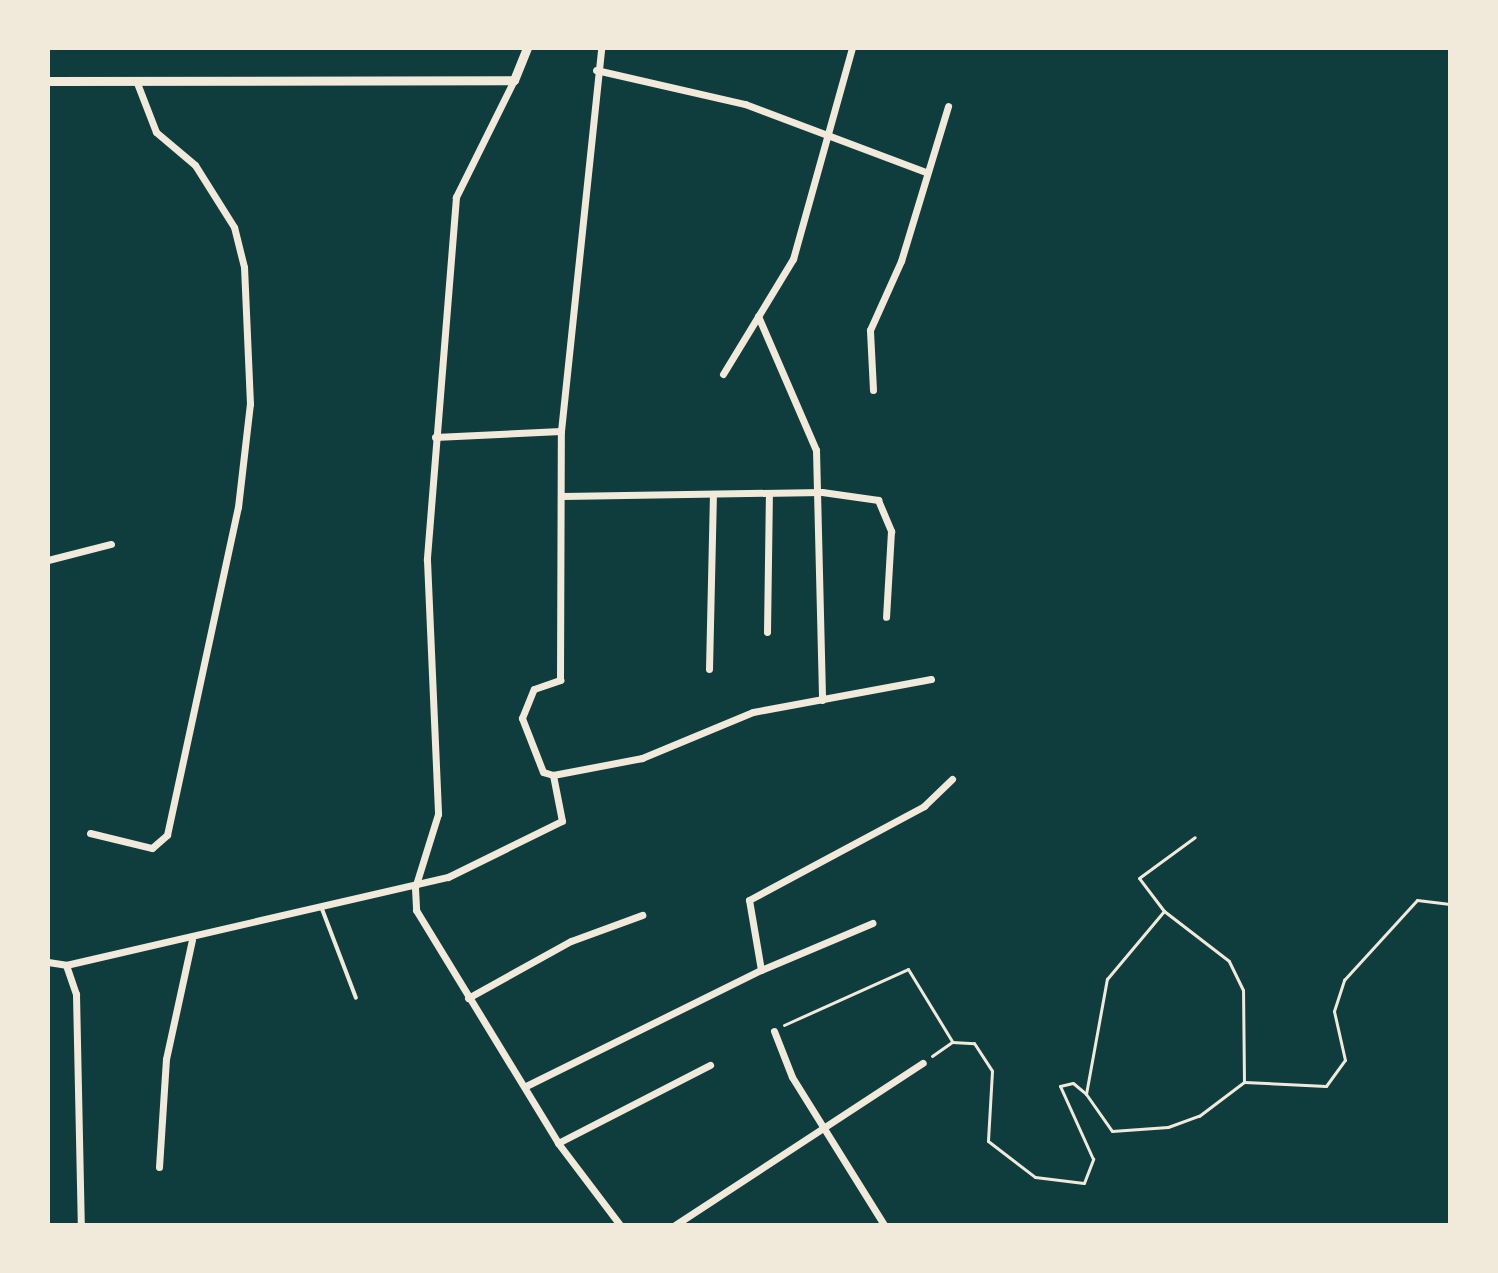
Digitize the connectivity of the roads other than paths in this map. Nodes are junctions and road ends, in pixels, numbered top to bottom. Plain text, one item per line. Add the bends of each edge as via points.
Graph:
1 (527, 48) edge
2 (601, 48) edge
3 (852, 48) edge
4 (596, 70) junction
5 (514, 80) junction
6 (48, 81) edge
7 (137, 83) junction
8 (948, 106) dead end
9 (827, 133) junction
10 (926, 172) junction
11 (758, 316) junction
12 (723, 374) dead end
13 (873, 390) dead end
14 (561, 431) junction
15 (435, 437) junction
16 (822, 492) junction
17 (769, 494) junction
18 (563, 496) junction
19 (713, 496) junction
20 (111, 544) dead end
21 (48, 560) edge
22 (886, 617) dead end
23 (767, 632) dead end
24 (709, 669) dead end
25 (931, 679) dead end
26 (822, 700) junction
27 (553, 775) junction
28 (952, 779) dead end
29 (90, 833) dead end
30 (415, 888) junction
31 (322, 909) junction
32 (642, 915) dead end
33 (872, 923) dead end
34 (192, 940) junction
35 (48, 962) edge
36 (66, 965) junction
37 (761, 970) junction
38 (356, 998) dead end
39 (468, 998) junction
40 (774, 1031) road end
41 (923, 1063) road end
42 (710, 1065) dead end
43 (526, 1086) junction
44 (825, 1132) junction
45 (558, 1143) junction
46 (159, 1167) dead end
47 (81, 1225) edge
48 (620, 1225) edge
49 (675, 1225) edge
50 (884, 1225) edge

1 - 5 street
2 - 4 street
3 - 9 street
4 - 9 street via 745,104
4 - 14 street
5 - 7 street
5 - 15 street via 456,197
6 - 7 street
7 - 29 street via 156,132 195,165 234,227 244,267 250,404 238,507 167,835 152,848
8 - 10 street
9 - 10 street
9 - 11 street via 793,259
10 - 13 street via 901,261 870,330
11 - 12 street
11 - 16 street via 808,425
14 - 15 street
14 - 18 street
15 - 30 street via 427,598 438,814
16 - 17 street
16 - 22 street via 878,500 887,516
16 - 26 street
17 - 19 street
17 - 23 street
18 - 19 street
18 - 27 street via 560,680 534,689 522,718 543,772
19 - 24 street
20 - 21 street
25 - 26 street
26 - 27 street via 738,716 642,758
27 - 30 street via 562,821
28 - 37 street via 924,806 749,900
30 - 31 street
30 - 39 street via 424,933
31 - 34 street
31 - 38 lane
32 - 39 street via 571,941
33 - 37 street
34 - 36 street
34 - 46 street via 166,1059
35 - 36 street
36 - 47 street via 79,1021
37 - 43 street
39 - 43 street
40 - 44 street
41 - 44 street
42 - 45 street
43 - 45 street
44 - 49 street
44 - 50 street
45 - 48 street

